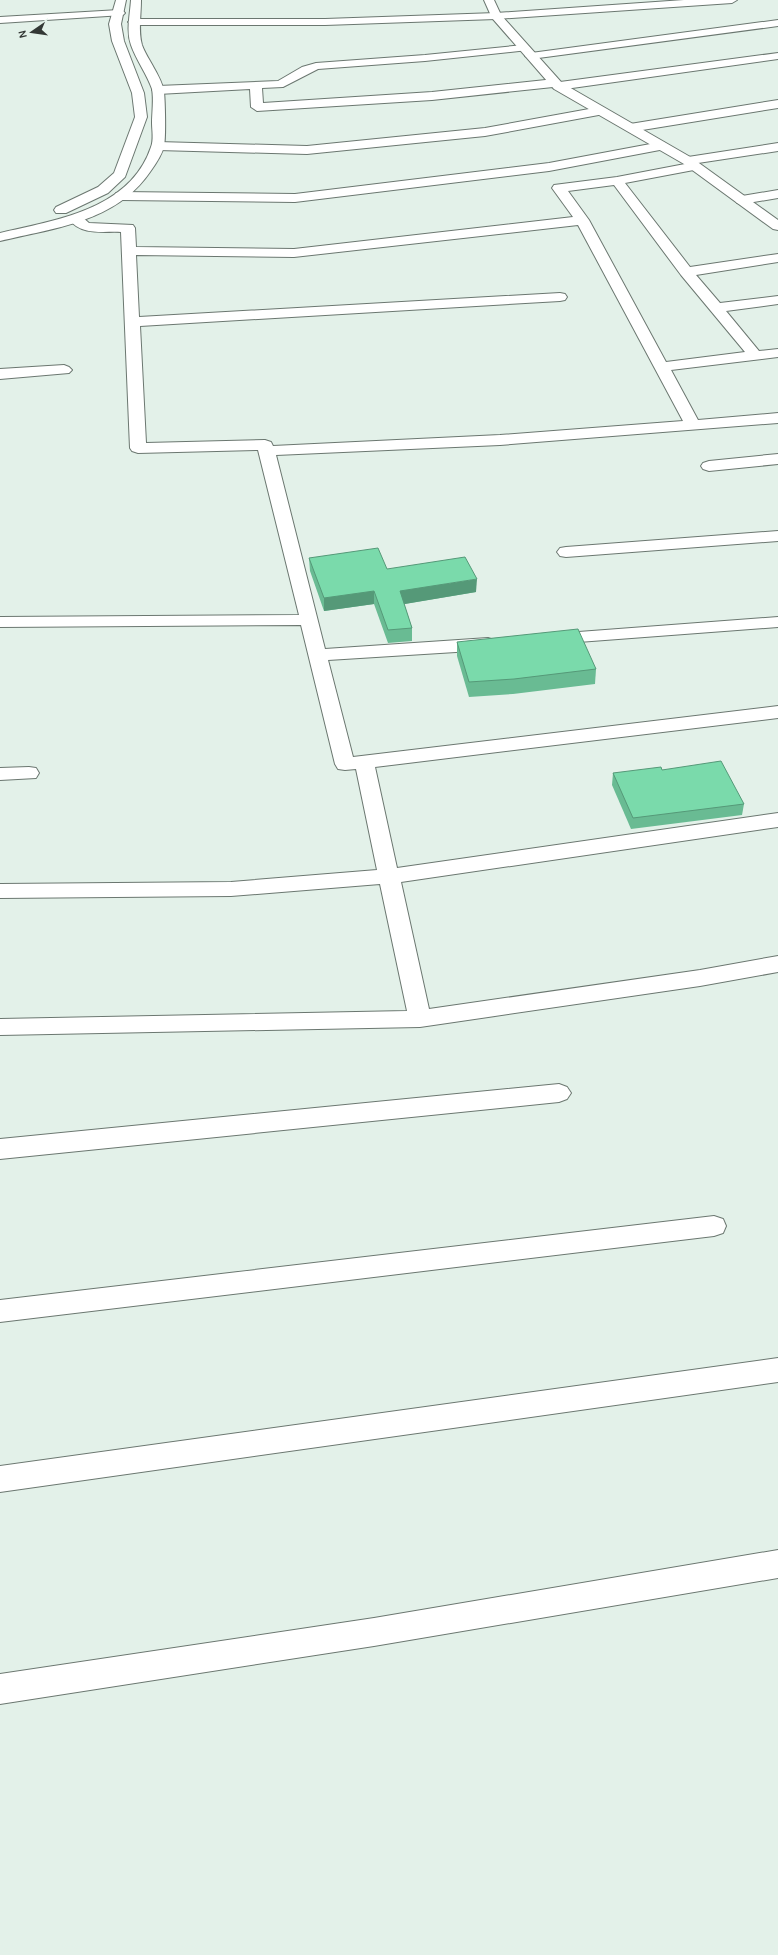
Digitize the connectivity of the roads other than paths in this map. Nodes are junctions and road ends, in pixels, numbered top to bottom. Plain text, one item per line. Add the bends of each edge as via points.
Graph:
1 (120, 0) edge
2 (136, 0) edge
3 (490, 0) edge
4 (732, 0) edge
5 (119, 13) junction
6 (496, 16) junction
7 (0, 20) edge
8 (134, 22) junction
9 (778, 23) edge
10 (528, 52) junction
11 (778, 56) edge
12 (556, 84) junction
13 (256, 86) junction
14 (158, 90) junction
15 (778, 104) edge
16 (600, 111) junction
17 (630, 128) junction
18 (158, 146) junction
19 (661, 146) junction
20 (778, 147) edge
21 (691, 164) junction
22 (617, 181) junction
23 (778, 194) edge
24 (121, 196) junction
25 (742, 200) junction
26 (76, 219) junction
27 (582, 220) junction
28 (776, 223) edge
29 (0, 226) edge
30 (0, 237) edge
31 (129, 251) junction
32 (778, 258) edge
33 (686, 272) junction
34 (560, 297) dead end
35 (778, 300) edge
36 (718, 308) junction
37 (132, 322) junction
38 (778, 353) edge
39 (755, 355) junction
40 (661, 367) junction
41 (64, 370) dead end
42 (0, 374) edge
43 (778, 418) edge
44 (693, 425) junction
45 (268, 451) junction
46 (778, 459) edge
47 (709, 466) dead end
48 (778, 536) edge
49 (566, 552) dead end
50 (309, 620) junction
51 (0, 622) edge
52 (778, 622) edge
53 (538, 640) edge
54 (506, 642) edge
55 (318, 655) junction
56 (778, 712) edge
57 (364, 762) junction
58 (29, 773) dead end
59 (0, 774) edge
60 (778, 820) edge
61 (389, 876) junction
62 (0, 891) edge
63 (778, 964) edge
64 (420, 1019) junction
65 (0, 1027) edge
66 (559, 1093) dead end
67 (0, 1149) edge
68 (714, 1226) dead end
69 (0, 1311) edge
70 (778, 1370) edge
71 (0, 1479) edge
72 (778, 1564) edge
73 (0, 1689) edge

1 - 5 street
2 - 8 street
3 - 6 street
4 - 6 street
5 - 7 street
5 - 29 street via 115,24 118,42 138,93 141,117 120,174 103,190 72,206 43,217
6 - 8 street via 325,22
6 - 10 street
8 - 14 street via 138,46
9 - 10 street
10 - 12 street
10 - 13 street via 316,66 306,68 290,81
11 - 12 street
12 - 13 street via 432,96 257,107
12 - 16 street
13 - 14 street
14 - 18 street
15 - 17 street
16 - 17 street
16 - 18 street via 485,132 307,150
17 - 19 street
18 - 24 street via 138,180
19 - 21 street
19 - 24 street via 542,168 295,198
20 - 21 street
21 - 22 street
21 - 25 street
22 - 27 street via 559,188
22 - 33 street
23 - 25 street
24 - 26 street via 106,206
25 - 28 street
26 - 30 street
26 - 31 street via 86,227 128,228
27 - 31 street via 294,252 256,254
27 - 40 street
31 - 37 street
32 - 33 street
33 - 36 street
34 - 37 street
35 - 36 street
36 - 39 street
37 - 45 street via 138,448 265,445
38 - 39 street
39 - 40 street
40 - 44 street
41 - 42 street
43 - 44 street
44 - 45 street via 500,440
45 - 50 street
46 - 47 street
48 - 49 street
50 - 51 street
50 - 55 street
52 - 53 street
54 - 55 street
55 - 57 street via 344,764
56 - 57 street
57 - 61 street
58 - 59 street
60 - 61 street
61 - 62 street via 232,890
61 - 64 street
63 - 64 street
64 - 65 street
66 - 67 street
68 - 69 street
70 - 71 street
72 - 73 street via 374,1632

